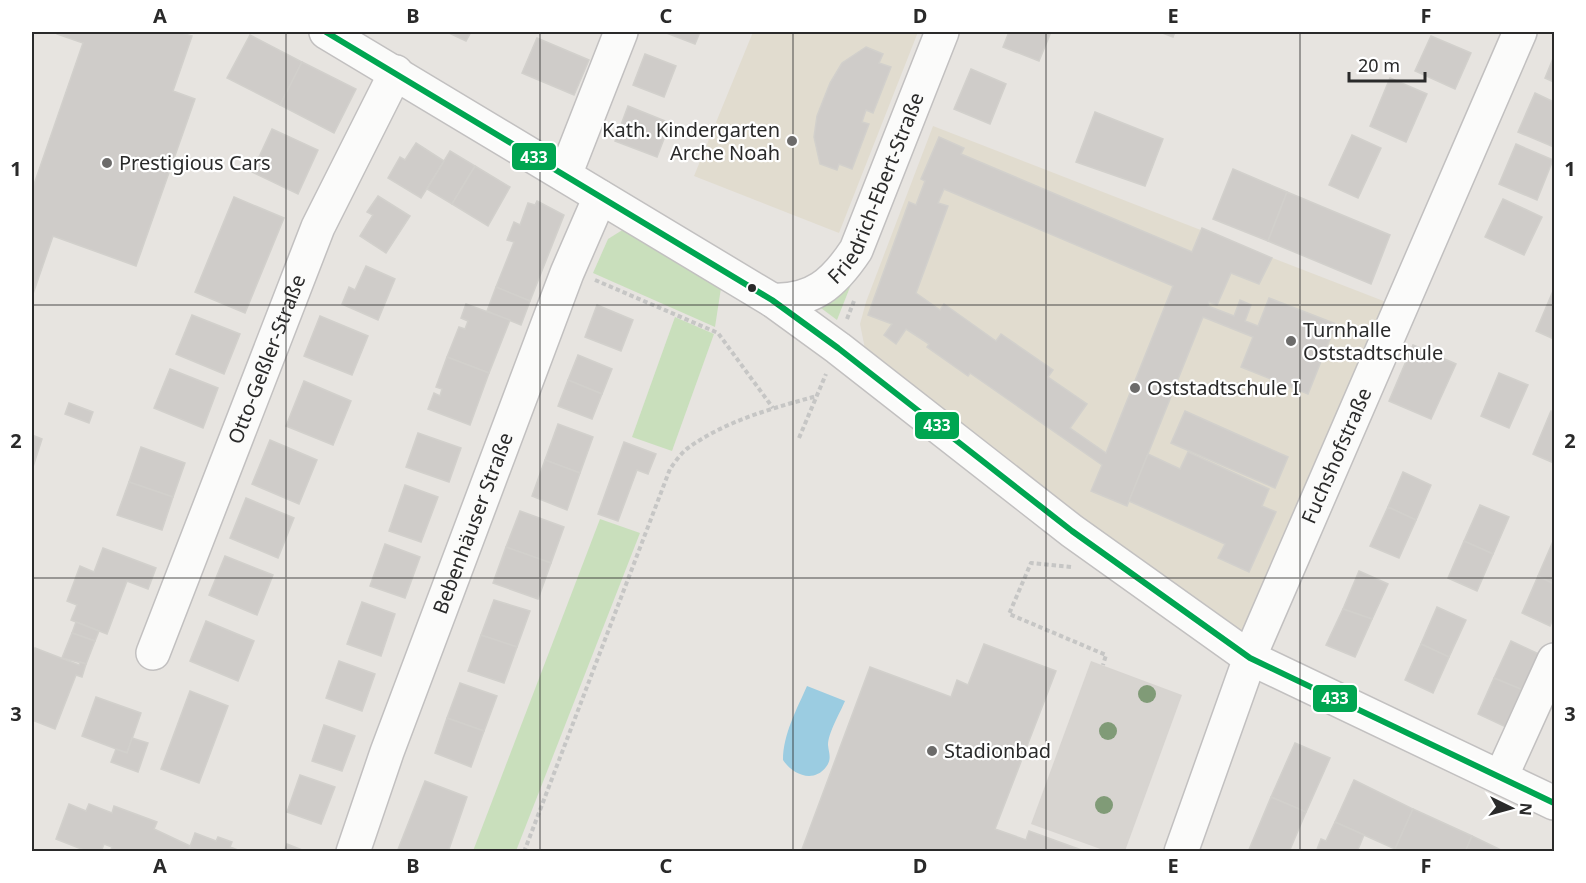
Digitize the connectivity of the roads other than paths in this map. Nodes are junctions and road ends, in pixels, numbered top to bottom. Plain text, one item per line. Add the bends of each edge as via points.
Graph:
1 (326, 32) edge
2 (621, 32) edge
3 (942, 32) edge
4 (1520, 32) edge
5 (396, 72) junction
6 (565, 175) junction
7 (600, 197) junction
8 (772, 300) junction
9 (153, 654) dead end
10 (1250, 658) junction
11 (1554, 660) edge
12 (1501, 777) junction
13 (1554, 804) edge
14 (352, 852) edge
15 (1180, 852) edge

1 - 5 street
2 - 6 street
3 - 8 street, Friedrich-Ebert-Straße via 856,250 843,270 815,292 800,299
4 - 10 street, Fuchshofstraße
5 - 6 street
5 - 9 street, Otto-Geßler-Straße via 318,227
6 - 7 street
7 - 8 street
7 - 14 street, Bebenhäuser Straße via 569,269
8 - 10 street via 1072,531
10 - 12 street
10 - 15 street, Fuchshofstraße
11 - 12 street
12 - 13 street

